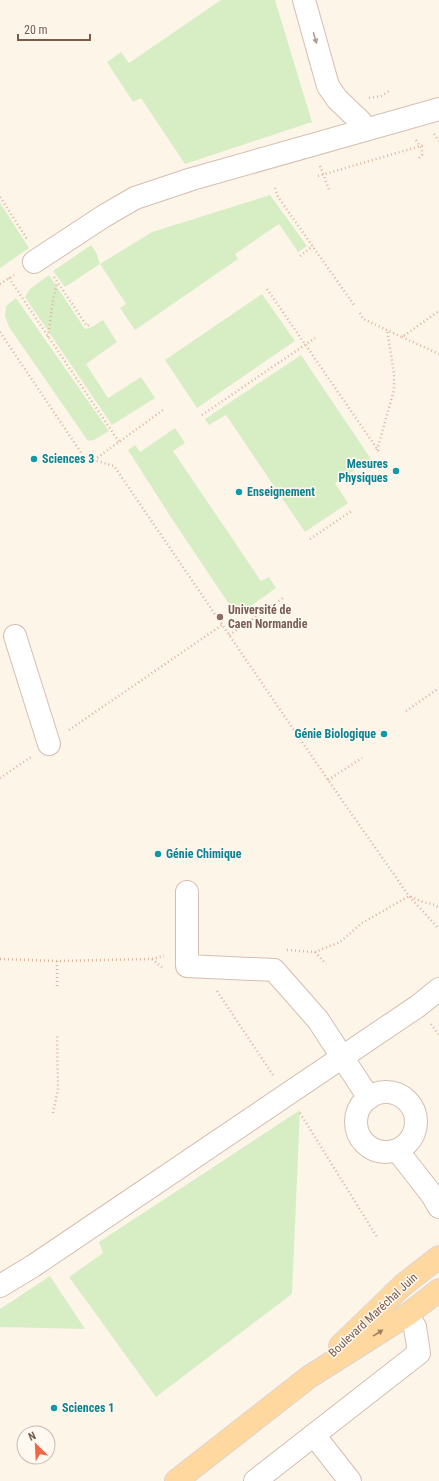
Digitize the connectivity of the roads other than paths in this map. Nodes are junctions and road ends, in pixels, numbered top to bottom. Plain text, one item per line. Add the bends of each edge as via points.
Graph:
1 (304, 0) edge
2 (437, 125) edge
3 (364, 130) junction
4 (34, 262) dead end
5 (15, 636) dead end
6 (49, 744) road end
7 (187, 892) dead end
8 (439, 989) edge
9 (343, 1057) junction
10 (369, 1098) junction
11 (403, 1146) junction
12 (439, 1182) edge
13 (439, 1207) edge
14 (439, 1257) edge
15 (0, 1286) edge
16 (439, 1290) edge
17 (407, 1315) junction
18 (310, 1376) junction
19 (314, 1435) junction
20 (176, 1481) edge
21 (255, 1481) edge
22 (350, 1481) edge

1 -> 3 lane via 328,86 337,99 361,122
2 - 3 lane
3 - 4 lane via 135,198
5 - 6 lane
7 - 9 lane via 187,966 274,970 318,1020
8 - 9 lane
9 - 10 lane
9 - 15 lane
10 - 11 lane via 378,1094 396,1094 411,1106 416,1120 414,1133
10 - 11 lane via 362,1104 356,1122 362,1141 378,1151 388,1152
11 - 12 lane
11 - 13 lane
14 - 18 main road, Boulevard Maréchal Juin via 403,1284
16 - 17 main road, Boulevard Maréchal Juin
18 -> 17 main road, Boulevard Maréchal Juin
17 - 19 lane via 416,1327 419,1354
18 - 20 main road, Boulevard Maréchal Juin
19 - 21 lane
19 - 22 lane

